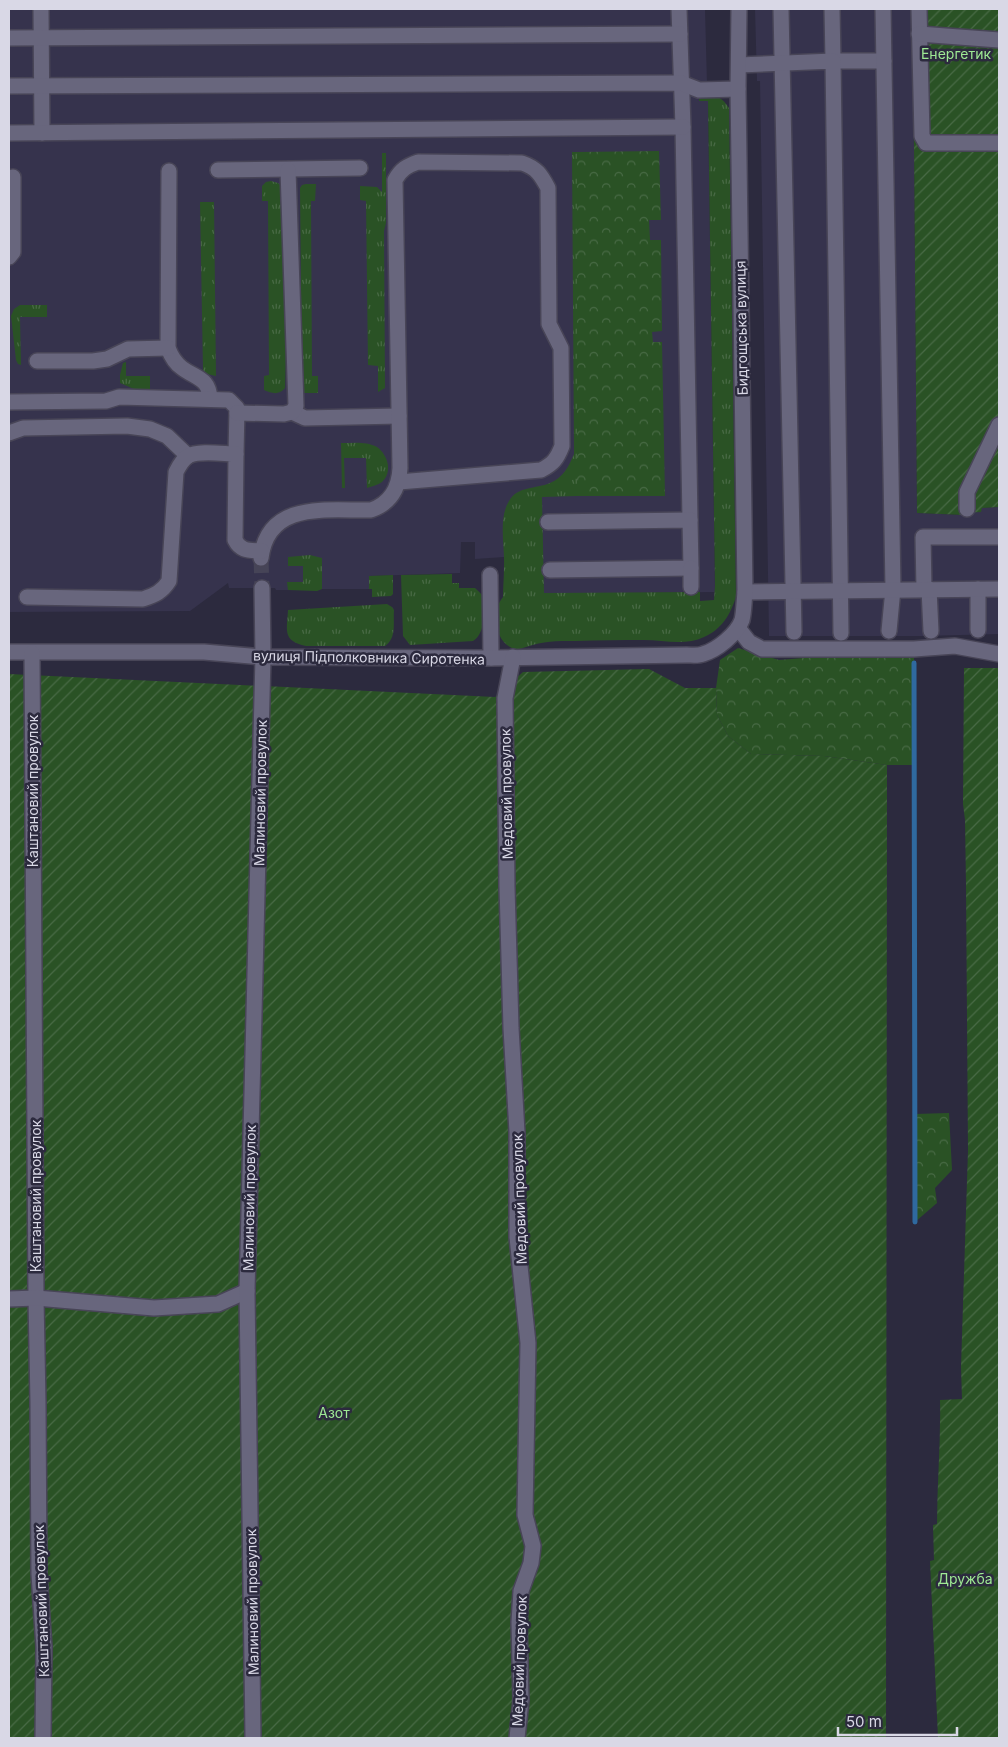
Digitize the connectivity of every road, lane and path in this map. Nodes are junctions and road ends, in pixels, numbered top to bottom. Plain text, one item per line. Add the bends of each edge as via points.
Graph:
1 (41, 9) edge
2 (678, 9) edge
3 (738, 9) edge
4 (781, 9) edge
5 (832, 9) edge
6 (883, 9) edge
7 (919, 9) edge
8 (680, 34) junction
9 (919, 34) junction
10 (9, 38) edge
11 (40, 38) junction
12 (999, 40) edge
13 (834, 61) junction
14 (884, 61) junction
15 (782, 63) junction
16 (739, 64) junction
17 (681, 83) junction
18 (41, 85) junction
19 (9, 86) edge
20 (738, 89) junction
21 (683, 127) junction
22 (9, 133) edge
23 (42, 133) junction
24 (999, 143) edge
25 (360, 168) dead end
26 (218, 170) dead end
27 (288, 170) junction
28 (169, 171) dead end
29 (13, 176) dead end
30 (9, 257) edge
31 (168, 348) junction
32 (37, 361) dead end
33 (210, 400) junction
34 (9, 402) edge
35 (292, 412) junction
36 (236, 413) junction
37 (399, 416) junction
38 (999, 426) edge
39 (9, 434) edge
40 (236, 454) junction
41 (188, 456) junction
42 (399, 482) junction
43 (967, 509) dead end
44 (690, 520) junction
45 (548, 522) dead end
46 (999, 537) edge
47 (691, 568) junction
48 (550, 570) dead end
49 (490, 575) dead end
50 (690, 587) dead end
51 (262, 588) tunnel mouth
52 (893, 589) junction
53 (927, 589) junction
54 (978, 589) junction
55 (999, 589) edge
56 (841, 590) junction
57 (745, 592) junction
58 (793, 592) junction
59 (28, 597) dead end
60 (738, 628) junction
61 (978, 630) dead end
62 (889, 631) dead end
63 (932, 631) dead end
64 (794, 632) dead end
65 (841, 633) dead end
66 (9, 652) edge
67 (32, 653) junction
68 (999, 654) edge
69 (263, 657) junction
70 (514, 657) junction
71 (491, 658) junction
72 (247, 1291) junction
73 (36, 1298) junction
74 (9, 1299) edge
75 (43, 1738) edge
76 (253, 1738) edge
77 (517, 1738) edge

1 - 11 street
2 - 8 street
3 - 16 street, Бидгощська вулиця
4 - 15 street
5 - 13 street
6 - 14 street
7 - 9 street
8 - 11 street
8 - 17 street
9 - 12 street
9 - 24 street via 922,136 926,142
10 - 11 street
11 - 18 street
13 - 14 street
13 - 15 street
13 - 56 street
14 - 52 street
15 - 16 street
15 - 58 street
16 - 20 street, Бидгощська вулиця
17 - 18 street
17 - 20 street via 698,90
17 - 21 street
18 - 19 street
18 - 23 street
20 - 57 street, Бидгощська вулиця
21 - 23 street
21 - 44 street
22 - 23 street
25 - 27 street
26 - 27 street
27 - 35 street via 296,406
28 - 31 street
29 - 30 street via 12,252
31 - 32 street via 128,349 107,359 93,361
31 - 33 street via 180,367 206,383 210,389
33 - 34 street via 119,397 106,401
33 - 36 street via 229,400 237,408
35 - 36 street
35 - 37 street via 305,418
36 - 40 street
37 - 42 street
37 - 42 street via 395,180 399,172 418,162 522,163 532,166 541,174 548,188 549,324 561,348 562,446 557,458 552,465 541,470
38 - 43 street via 967,492
39 - 41 street via 23,428 128,426 150,429 167,436
40 - 41 street
40 - 42 street via 235,540 244,550 262,554 266,537 286,518 301,512 372,510 391,498
41 - 59 street via 176,472 169,581 164,589 144,599
44 - 45 street
44 - 47 street
46 - 53 street via 923,537
47 - 48 street
47 - 50 street
49 - 71 street
51 - 69 street, Малиновий провулок
52 - 53 street
52 - 56 street
52 - 62 street
53 - 54 street
53 - 63 street
54 - 55 street
54 - 61 street
56 - 58 street
56 - 65 street
57 - 58 street
57 - 60 street, Бидгощська вулиця
58 - 64 street
60 - 68 street via 749,642 762,648 914,649 955,646
60 - 70 street, вулиця Підполковника Сиротенка via 715,649 702,655
66 - 67 street, вулиця Підполковника Сиротенка
67 - 69 street, вулиця Підполковника Сиротенка via 204,652
67 - 73 street, Каштановий провулок
69 - 71 street, вулиця Підполковника Сиротенка
69 - 72 street, Малиновий провулок
70 - 71 street, вулиця Підполковника Сиротенка
70 - 77 street, Медовий провулок via 505,698 507,887 518,1236 528,1344 525,1515 533,1546 521,1591 521,1700
72 - 73 street via 218,1304 154,1308
72 - 76 street, Малиновий провулок
73 - 74 street
73 - 75 street, Каштановий провулок

